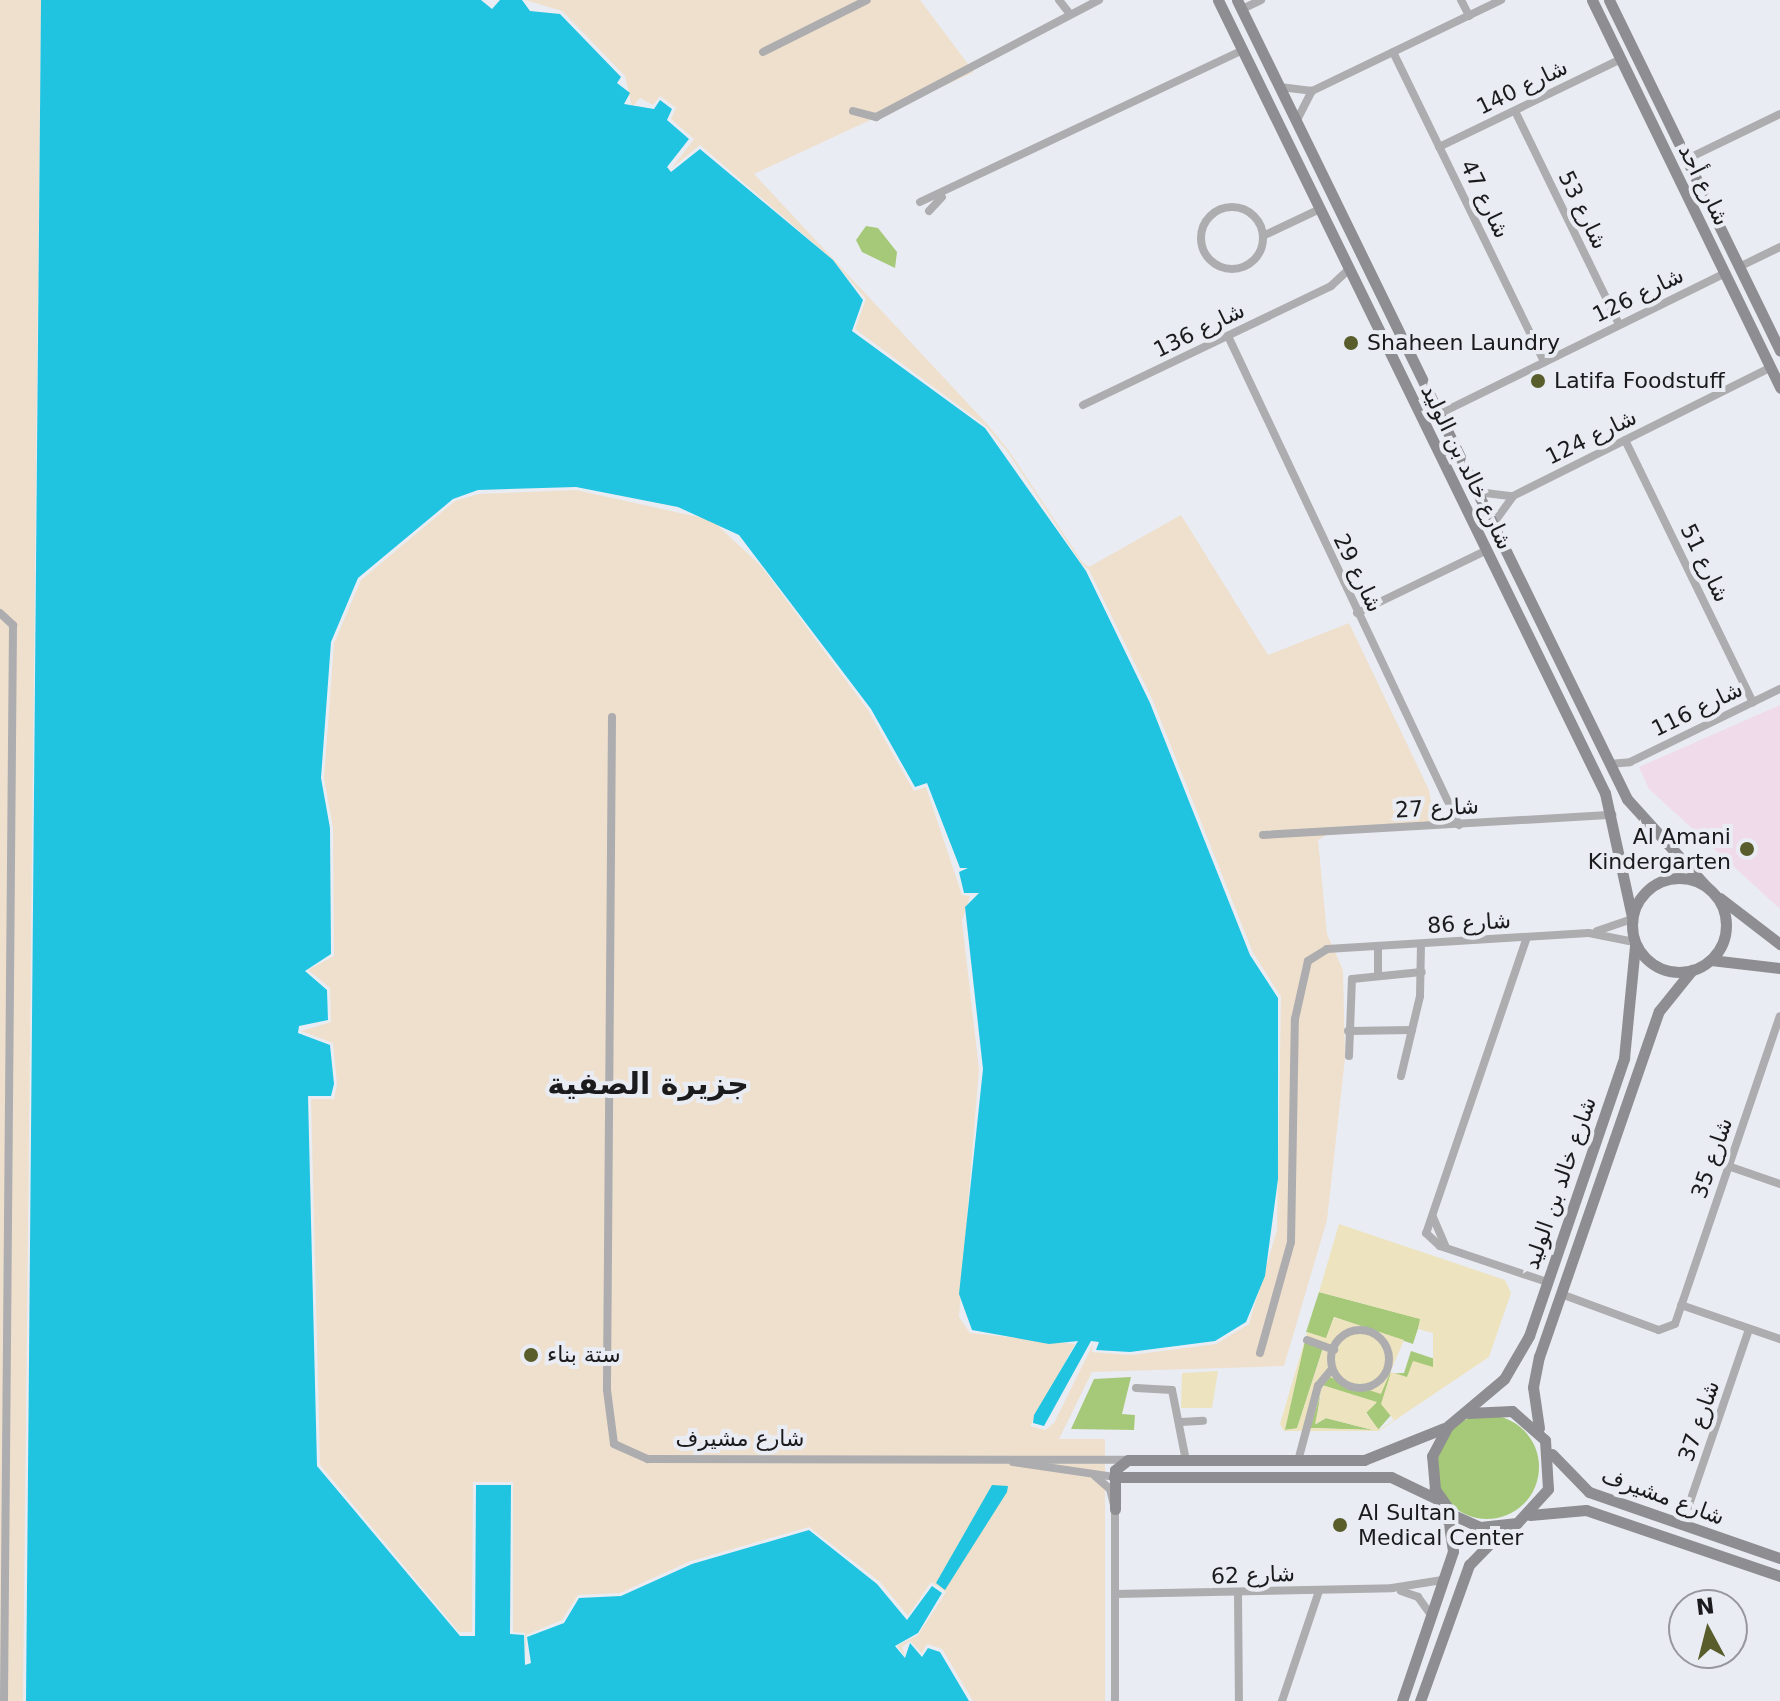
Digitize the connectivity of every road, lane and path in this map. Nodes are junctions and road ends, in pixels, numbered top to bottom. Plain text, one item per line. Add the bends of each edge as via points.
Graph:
1 (867, 0) edge
2 (1059, 0) edge
3 (1218, 0) edge
4 (1261, 0) edge
5 (1461, 0) edge
6 (1501, 0) edge
7 (1592, 0) edge
8 (1092, 1) edge
9 (1240, 5) edge
10 (1612, 5) edge
11 (1070, 14) junction
12 (1469, 16) junction
13 (1601, 19) junction
14 (1243, 50) junction
15 (763, 52) dead end
16 (1393, 52) junction
17 (1621, 59) junction
18 (1280, 87) junction
19 (1312, 91) junction
20 (853, 111) dead end
21 (1515, 111) junction
22 (1780, 114) edge
23 (1297, 122) junction
24 (1439, 147) junction
25 (1687, 159) junction
26 (943, 197) junction
27 (920, 202) dead end
28 (1320, 209) junction
29 (929, 211) dead end
30 (1265, 235) junction
31 (1780, 247) edge
32 (1732, 253) junction
33 (1718, 260) junction
34 (1739, 267) junction
35 (1349, 269) junction
36 (1725, 273) junction
37 (1356, 283) junction
38 (1331, 286) junction
39 (1384, 300) junction
40 (1367, 307) junction
41 (1394, 321) junction
42 (1619, 324) junction
43 (1378, 329) junction
44 (1228, 336) junction
45 (1780, 351) edge
46 (1544, 362) junction
47 (1770, 368) junction
48 (1780, 388) edge
49 (1083, 405) dead end
50 (1439, 414) junction
51 (1625, 440) junction
52 (1477, 492) junction
53 (1513, 496) junction
54 (1492, 524) junction
55 (1485, 551) junction
56 (0, 613) edge
57 (1357, 613) junction
58 (1780, 689) edge
59 (1753, 702) junction
60 (612, 717) dead end
61 (1630, 762) junction
62 (1609, 764) junction
63 (1618, 780) junction
64 (1613, 815) junction
65 (1459, 825) junction
66 (1263, 835) dead end
67 (1709, 889) junction
68 (1632, 918) junction
69 (1589, 933) junction
70 (1527, 937) junction
71 (1635, 943) junction
72 (1779, 943) edge
73 (1421, 944) junction
74 (1378, 946) junction
75 (1711, 960) junction
76 (1780, 968) edge
77 (1692, 970) junction
78 (1422, 972) junction
79 (1378, 973) junction
80 (1780, 1016) edge
81 (1412, 1030) junction
82 (1348, 1031) junction
83 (1349, 1056) dead end
84 (1401, 1076) dead end
85 (1728, 1166) junction
86 (1780, 1184) edge
87 (1547, 1282) junction
88 (1561, 1294) junction
89 (1680, 1308) junction
90 (1749, 1329) junction
91 (1780, 1339) edge
92 (1307, 1340) dead end
93 (1334, 1350) junction
94 (1260, 1353) dead end
95 (1330, 1371) junction
96 (1136, 1388) dead end
97 (1468, 1413) junction
98 (1203, 1421) dead end
99 (1181, 1422) junction
100 (1448, 1426) junction
101 (1540, 1433) junction
102 (1548, 1448) junction
103 (1001, 1460) junction
104 (1128, 1460) junction
105 (1186, 1461) junction
106 (1298, 1461) junction
107 (1095, 1476) junction
108 (1114, 1477) junction
109 (1134, 1477) junction
110 (1442, 1504) junction
111 (1115, 1509) junction
112 (1529, 1515) junction
113 (1682, 1525) junction
114 (1510, 1526) junction
115 (1780, 1558) edge
116 (1780, 1576) edge
117 (1442, 1580) junction
118 (1392, 1588) junction
119 (1319, 1591) junction
120 (1116, 1594) junction
121 (1238, 1594) junction
122 (1431, 1615) junction
123 (4, 1701) edge
124 (1115, 1701) edge
125 (1239, 1701) edge
126 (1282, 1701) edge
127 (1402, 1701) edge
128 (1420, 1701) edge

1 - 15 street
2 - 11 street
3 - 14 main road, شارع خالد بن الوليد
4 - 9 street
5 - 12 street
6 - 12 street
7 - 13 main road, شارع أحد
8 - 11 street
9 - 18 main road, شارع خالد بن الوليد
10 - 13 main road
10 - 25 main road, شارع أحد
11 - 20 street via 876,117
12 - 16 street
13 - 17 main road, شارع أحد
14 - 26 street
14 - 28 main road, شارع خالد بن الوليد
16 - 19 street
16 - 24 street, شارع 47
17 - 21 street, شارع 140
17 - 33 main road, شارع أحد
18 - 19 street
18 - 23 main road, شارع خالد بن الوليد
19 - 23 street
21 - 24 street, شارع 140
21 - 42 street, شارع 53
22 - 25 street
23 - 39 main road, شارع خالد بن الوليد
24 - 46 street, شارع 47
25 - 32 main road, شارع أحد
26 - 27 street
26 - 29 street
28 - 30 street
28 - 35 main road, شارع خالد بن الوليد
30 - 30 street via 1252,210 1241,206 1201,227 1198,238 1212,265 1225,269 1263,250
31 - 34 street
32 - 33 main road
32 - 34 main road, شارع أحد
33 - 36 main road, شارع أحد
34 - 45 main road, شارع أحد
35 - 37 main road, شارع خالد بن الوليد
35 - 38 street, شارع 136
36 - 42 street, شارع 126
36 - 47 main road, شارع أحد
37 - 38 street, شارع 136
37 - 40 main road, شارع خالد بن الوليد
38 - 44 street, شارع 136
39 - 40 main road
39 - 41 main road, شارع خالد بن الوليد
40 - 43 main road, شارع خالد بن الوليد
41 - 43 main road via 1384,320
41 - 50 main road, شارع خالد بن الوليد
42 - 46 street, شارع 126
43 - 55 main road, شارع خالد بن الوليد
44 - 49 street, شارع 136
44 - 57 street, شارع 29
46 - 50 street, شارع 126
47 - 48 main road, شارع أحد
47 - 51 street, شارع 124
50 - 52 main road, شارع خالد بن الوليد
51 - 53 street, شارع 124
51 - 59 street, شارع 51
52 - 53 street
52 - 54 main road, شارع خالد بن الوليد
53 - 54 street, شارع 124
54 - 62 main road, شارع خالد بن الوليد
55 - 57 street
55 - 64 main road, شارع خالد بن الوليد
56 - 123 street via 13,625
57 - 65 street, شارع 29
58 - 59 street, شارع 116
59 - 61 street, شارع 116
60 - 103 street, شارع مشيرف via 608,1433 635,1458
61 - 62 street, شارع 116
61 - 63 street
62 - 63 main road, شارع خالد بن الوليد
63 - 67 main road, شارع خالد بن الوليد via 1644,825
64 - 65 street, شارع 27
64 - 68 main road, شارع خالد بن الوليد
65 - 66 street, شارع 27
67 - 68 main road via 1660,881
67 - 72 main road, شارع خالد بن الوليد
67 - 75 main road via 1726,926
68 - 69 street, شارع 86
68 - 71 main road
69 - 70 street, شارع 86
69 - 71 street, شارع 86
70 - 73 street, شارع 86
70 - 87 street via 1426,1233 1447,1248
71 - 77 main road via 1653,965
71 - 87 main road, شارع خالد بن الوليد via 1624,1058
73 - 74 street, شارع 86
73 - 78 street
74 - 79 street
74 - 94 street, شارع 86 via 1316,954 1300,981 1293,1223
75 - 76 main road
75 - 77 main road
77 - 88 main road, شارع خالد بن الوليد via 1659,1011
78 - 79 street
78 - 81 street
79 - 82 street via 1349,983
80 - 85 street, شارع 35
81 - 82 street
81 - 84 street
82 - 83 street
85 - 86 street
85 - 89 street, شارع 35
87 - 97 main road, شارع خالد بن الوليد via 1514,1366
88 - 89 street via 1670,1328
88 - 101 main road, شارع خالد بن الوليد via 1535,1372
89 - 90 street
90 - 91 street
90 - 113 street, شارع 37
92 - 93 street
93 - 95 street
93 - 95 street via 1348,1329 1383,1340 1390,1351 1376,1388
95 - 106 street via 1320,1381
96 - 99 street via 1170,1388
97 - 100 main road
97 - 101 main road via 1512,1411
98 - 99 street
99 - 105 street
100 - 106 main road, شارع مشيرف via 1380,1458
100 - 110 main road via 1432,1456
101 - 102 main road
102 - 112 main road via 1548,1489
102 - 113 main road, شارع مشيرف via 1589,1492
103 - 104 street, شارع مشيرف
103 - 107 street, شارع مشيرف
104 - 105 main road, شارع مشيرف
104 - 108 main road
105 - 106 main road, شارع مشيرف
107 - 108 street, شارع مشيرف
107 - 111 street via 1110,1489
108 - 109 main road, شارع مشيرف
108 - 111 main road
109 - 110 main road, شارع مشيرف via 1391,1477
109 - 111 street
110 - 114 main road via 1480,1527
110 - 117 main road via 1453,1539
111 - 120 street
112 - 114 main road
112 - 116 main road, شارع مشيرف via 1586,1510
113 - 115 main road, شارع مشيرف
114 - 128 main road via 1469,1565
117 - 118 street, شارع 62
117 - 122 main road
118 - 119 street, شارع 62
118 - 122 street via 1418,1597
119 - 121 street, شارع 62
119 - 126 street
120 - 121 street, شارع 62
120 - 124 street
121 - 125 street
122 - 127 main road

